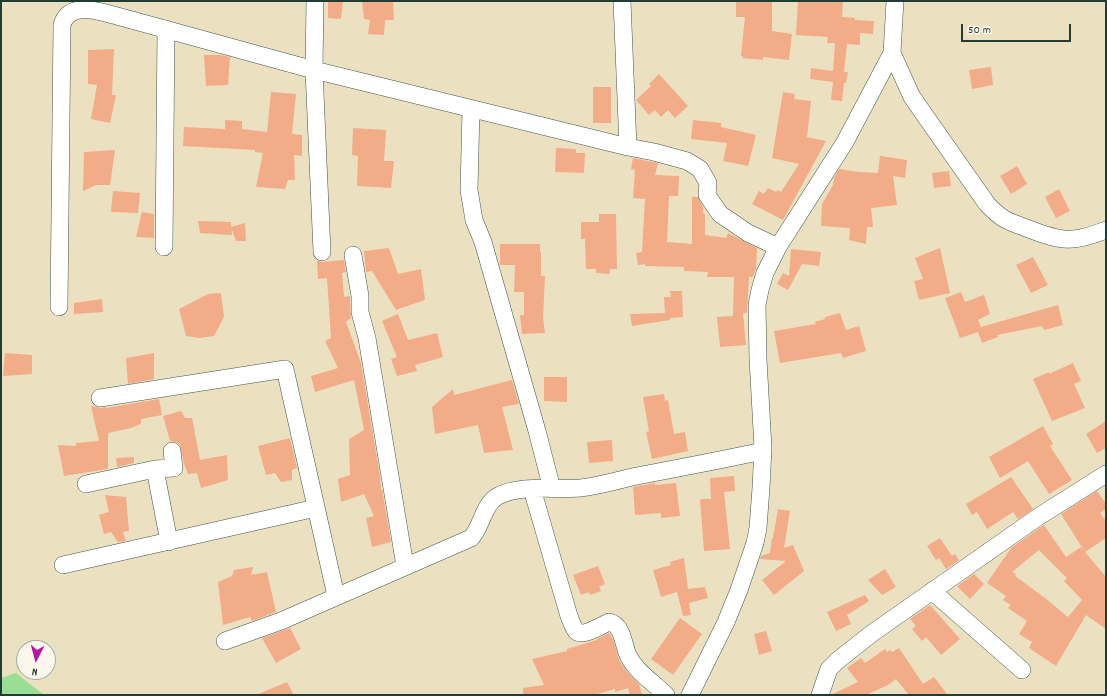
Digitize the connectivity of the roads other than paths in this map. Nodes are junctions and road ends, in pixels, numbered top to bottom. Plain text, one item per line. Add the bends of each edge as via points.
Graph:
1 (315, 1) edge
2 (622, 1) edge
3 (895, 1) edge
4 (166, 29) junction
5 (892, 54) junction
6 (314, 70) junction
7 (471, 109) junction
8 (628, 147) junction
9 (1106, 230) edge
10 (164, 247) dead end
11 (778, 248) junction
12 (322, 252) dead end
13 (353, 255) dead end
14 (59, 307) dead end
15 (100, 398) dead end
16 (762, 451) junction
17 (1106, 474) edge
18 (86, 484) dead end
19 (552, 488) junction
20 (532, 489) junction
21 (316, 508) junction
22 (169, 542) junction
23 (63, 565) dead end
24 (406, 566) junction
25 (932, 591) junction
26 (336, 596) junction
27 (225, 641) dead end
28 (1022, 670) dead end
29 (666, 695) edge
30 (690, 695) edge
31 (820, 695) edge

1 - 6 street
2 - 8 street
3 - 5 street
4 - 6 street
4 - 10 street
4 - 14 street via 86,9 72,12 64,19
5 - 9 street via 912,97 987,204 999,216 1010,223 1056,239 1081,239
5 - 11 street via 845,142
6 - 7 street
6 - 12 street
7 - 8 street
7 - 19 street via 469,190 474,220 483,242
8 - 11 street via 687,161 700,169 708,183 707,195 720,214 743,230
11 - 16 street via 765,273 757,305
13 - 24 street via 360,312 367,338
15 - 21 street via 285,369
16 - 19 street via 580,488
16 - 30 street via 755,542 740,590
17 - 25 street via 1038,517
18 - 22 street via 170,463
19 - 20 street
20 - 24 street via 499,495 487,508 476,533 471,538
20 - 29 street via 569,616 576,630 584,633 609,622 618,626 628,656
21 - 22 street
21 - 26 street
22 - 23 street
24 - 26 street
25 - 28 street
25 - 31 street via 837,661 826,675
26 - 27 street via 281,621

